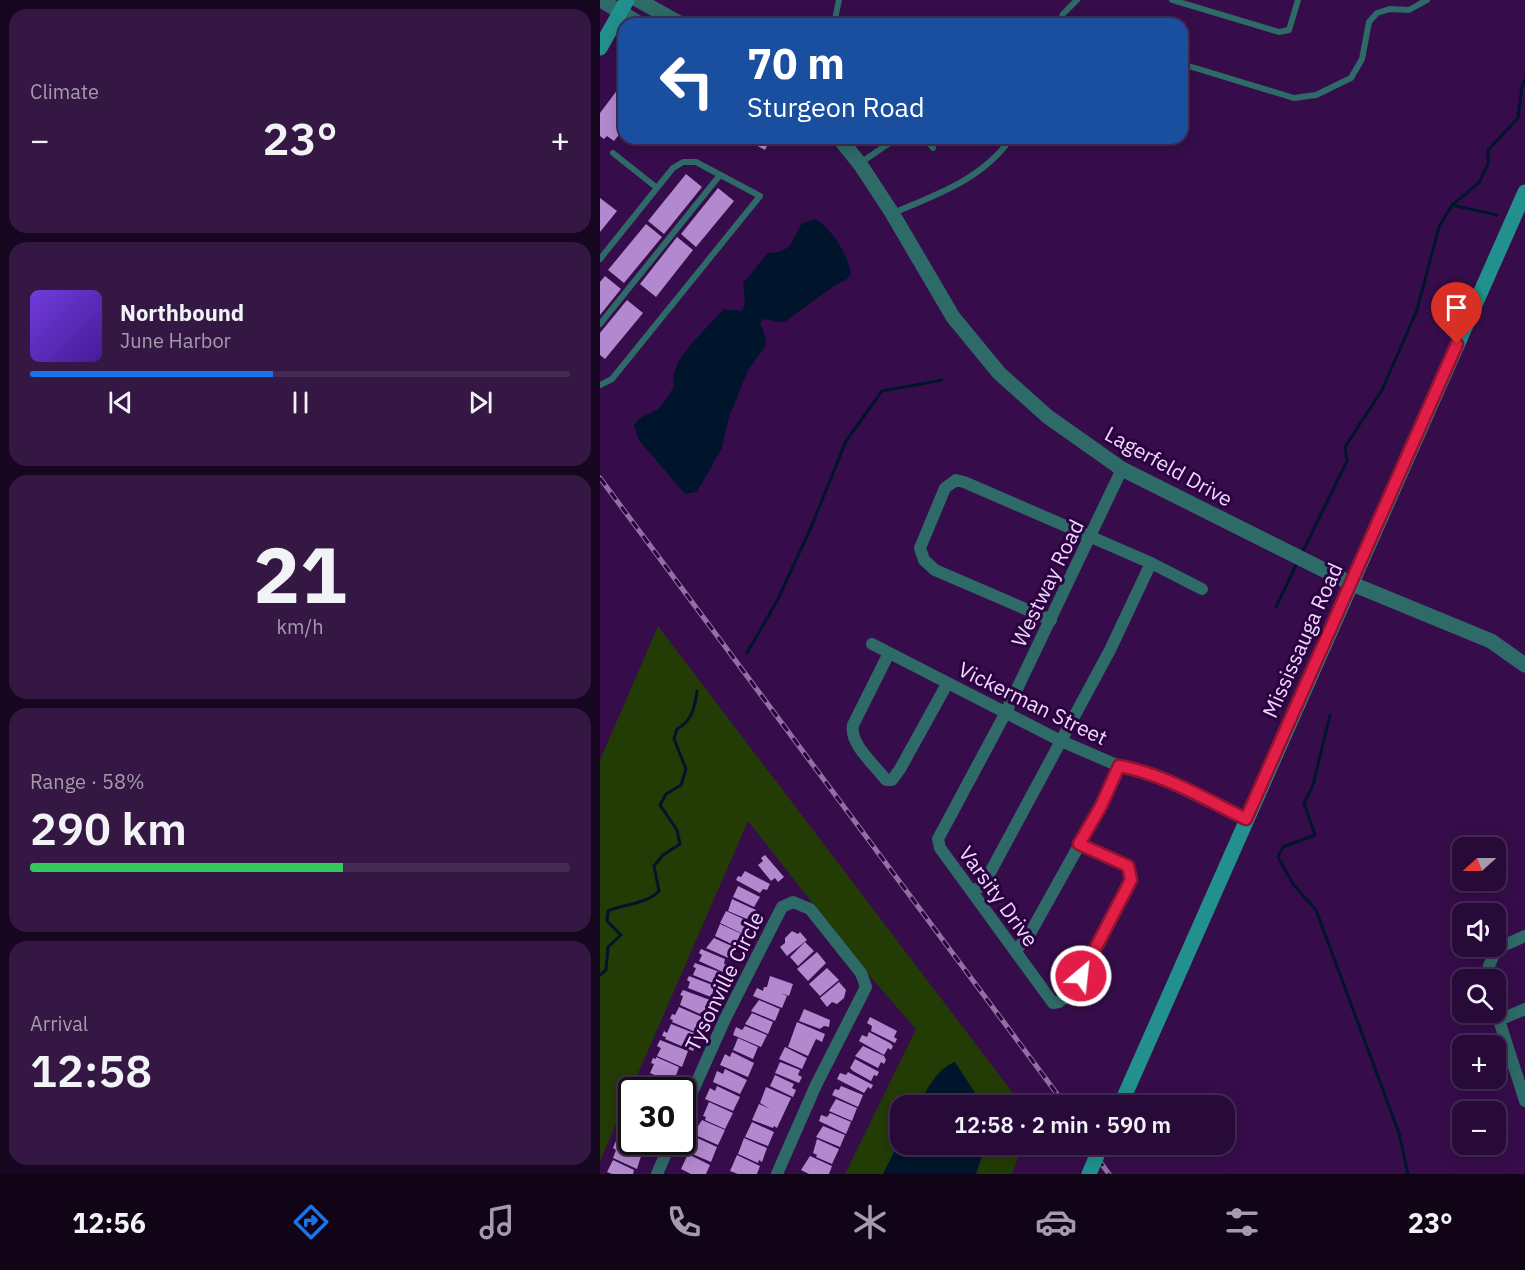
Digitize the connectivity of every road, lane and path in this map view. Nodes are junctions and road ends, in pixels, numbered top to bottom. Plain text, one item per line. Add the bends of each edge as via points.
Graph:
1 (601, 0) edge
2 (638, 0) edge
3 (839, 0) edge
4 (1077, 0) edge
5 (1172, 0) edge
6 (1298, 0) edge
7 (1427, 0) edge
8 (623, 6) edge
9 (634, 18) edge
10 (670, 18) edge
11 (835, 18) edge
12 (1061, 18) edge
13 (600, 48) edge
14 (1188, 66) edge
15 (844, 144) edge
16 (888, 144) edge
17 (930, 144) edge
18 (1007, 144) edge
19 (933, 148) dead end
20 (613, 153) dead end
21 (860, 164) junction
22 (720, 175) junction
23 (657, 188) junction
24 (1525, 192) edge
25 (892, 213) junction
26 (600, 259) edge
27 (600, 324) edge
28 (600, 385) edge
29 (1122, 469) junction
30 (1091, 536) junction
31 (1151, 563) junction
32 (1350, 583) junction
33 (1202, 589) dead end
34 (1051, 620) junction
35 (872, 644) dead end
36 (890, 653) junction
37 (1525, 665) edge
38 (947, 684) junction
39 (1005, 714) junction
40 (1061, 741) junction
41 (1119, 766) junction
42 (1246, 819) junction
43 (1079, 844) junction
44 (973, 893) junction
45 (1525, 936) edge
46 (1015, 951) junction
47 (1489, 969) edge
48 (1525, 1009) edge
49 (1506, 1017) edge
50 (1500, 1023) edge
51 (696, 1084) edge
52 (1125, 1095) edge
53 (1525, 1101) edge
54 (665, 1155) edge
55 (1097, 1155) edge
56 (657, 1174) edge
57 (777, 1174) edge
58 (1089, 1174) edge

1 - 8 street
2 - 10 street
3 - 11 lane
4 - 12 lane
5 - 6 lane via 1279,32 1289,30
7 - 14 lane via 1408,10 1390,9 1377,14 1369,22 1362,58 1351,78 1316,95 1294,98
8 - 9 street
8 - 13 main road
15 - 21 street, Lagerfeld Drive
16 - 21 lane
17 - 19 lane
18 - 25 lane via 1001,153 956,186
20 - 23 lane
21 - 25 street, Lagerfeld Drive
22 - 23 lane via 690,161 673,168
22 - 27 lane
22 - 28 lane via 760,196 612,380
23 - 26 lane
24 - 32 main road, Mississauga Road
25 - 29 street, Lagerfeld Drive via 953,318 999,373 1047,416
29 - 30 street, Westway Road
29 - 32 street, Lagerfeld Drive
30 - 31 street
30 - 34 street, Westway Road
30 - 34 street via 964,482 951,482 945,488 920,548 928,565
31 - 33 street
31 - 40 street
32 - 37 street, Lagerfeld Drive via 1491,641
32 - 42 main road, Mississauga Road
34 - 39 street, Westway Road
35 - 36 street, Vickerman Street
36 - 38 street, Vickerman Street
36 - 38 street via 852,733 886,780 892,780 900,769
38 - 39 street, Vickerman Street
39 - 40 street, Vickerman Street
39 - 44 street, Varsity Drive via 938,839 940,848
40 - 41 street, Vickerman Street
40 - 44 street via 987,880
41 - 42 street, Vickerman Street via 1172,784
41 - 43 street
42 - 52 main road, Mississauga Road
43 - 46 street via 1028,937
43 - 46 street, Varsity Drive via 1128,866 1131,880 1071,993 1053,1003
44 - 46 street, Varsity Drive
45 - 47 street via 1496,949
48 - 49 street
50 - 53 street
51 - 57 street, Tysonville Circle via 782,907 793,902 810,909 861,974 866,987 816,1085
54 - 56 street
55 - 58 main road, bridge

